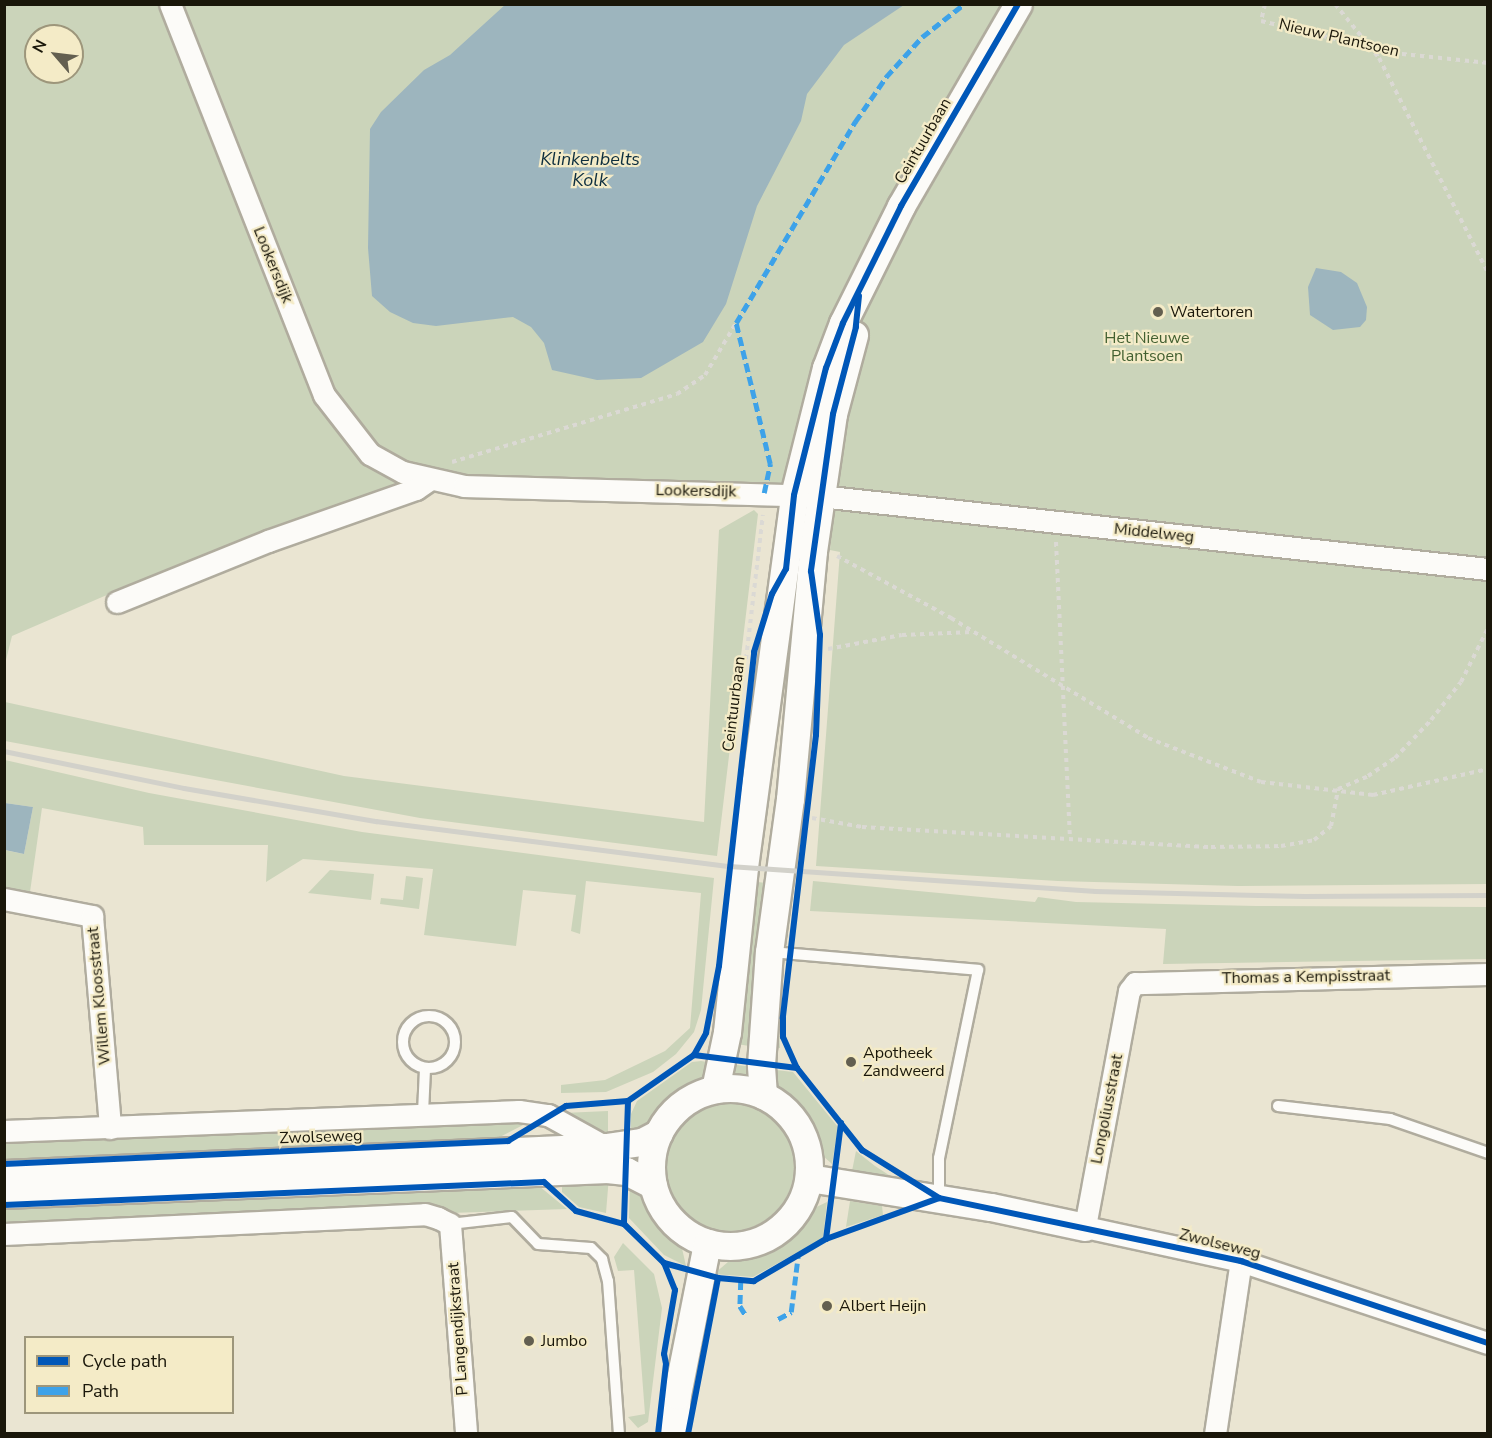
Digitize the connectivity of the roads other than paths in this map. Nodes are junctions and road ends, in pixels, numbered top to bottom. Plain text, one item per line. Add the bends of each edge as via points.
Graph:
1 (170, 4) edge
2 (1018, 4) edge
3 (429, 480) junction
4 (807, 496) junction
5 (1488, 569) edge
6 (117, 602) dead end
7 (4, 899) edge
8 (769, 952) junction
9 (1488, 974) edge
10 (1130, 991) joint
11 (425, 1069) junction
12 (715, 1089) junction
13 (763, 1095) junction
14 (1278, 1106) dead end
15 (423, 1113) junction
16 (110, 1128) junction
17 (4, 1131) edge
18 (659, 1133) junction
19 (606, 1147) junction
20 (1488, 1153) edge
21 (4, 1174) edge
22 (809, 1178) junction
23 (653, 1185) junction
24 (4, 1194) edge
25 (939, 1198) junction
26 (450, 1224) junction
27 (1085, 1227) junction
28 (4, 1234) edge
29 (708, 1243) junction
30 (1241, 1261) junction
31 (1488, 1343) edge
32 (466, 1434) edge
33 (619, 1434) edge
34 (674, 1434) edge
35 (1215, 1434) edge

1 - 3 street, Lookersdijk via 324,395 370,454 385,464
2 - 4 street, Ceintuurbaan via 901,206 843,323 826,368
3 - 4 street, Lookersdijk via 464,486
3 - 6 street via 416,489 268,541
4 - 5 street, Middelweg
4 - 8 street, Ceintuurbaan via 790,799
4 - 12 street, Ceintuurbaan via 744,867 727,1032
7 - 16 street, Willem Kloosstraat via 92,916
8 - 13 street, Ceintuurbaan via 761,1065
8 - 25 lane via 978,970 939,1158
9 - 10 street, Thomas a Kempisstraat via 1143,980
10 - 27 street, Longoliusstraat
11 - 11 lane via 405,1055 403,1035 417,1017 431,1015 447,1022 455,1035 454,1053 439,1067
11 - 15 lane
12 - 13 street
12 - 18 street via 682,1104
13 - 22 street via 796,1123 807,1149
14 - 20 lane via 1390,1119
15 - 16 street, Zwolseweg
15 - 19 street, Zwolseweg via 519,1111 548,1115
16 - 17 street, Zwolseweg
18 - 19 street, Zwolseweg via 642,1142
18 - 23 street via 651,1158
19 - 21 street, Zwolseweg
22 - 25 street, Zwolseweg
22 - 29 street via 793,1216 773,1234 748,1245
23 - 24 street via 626,1171 607,1169
23 - 29 street via 672,1222
25 - 27 street, Zwolseweg
26 - 28 street via 426,1214
26 - 32 street, P Langendijkstraat
26 - 33 lane via 512,1217 538,1244 591,1248 602,1259 608,1281
27 - 30 street, Zwolseweg
29 - 34 street via 677,1395
30 - 31 street, Zwolseweg
30 - 35 street

